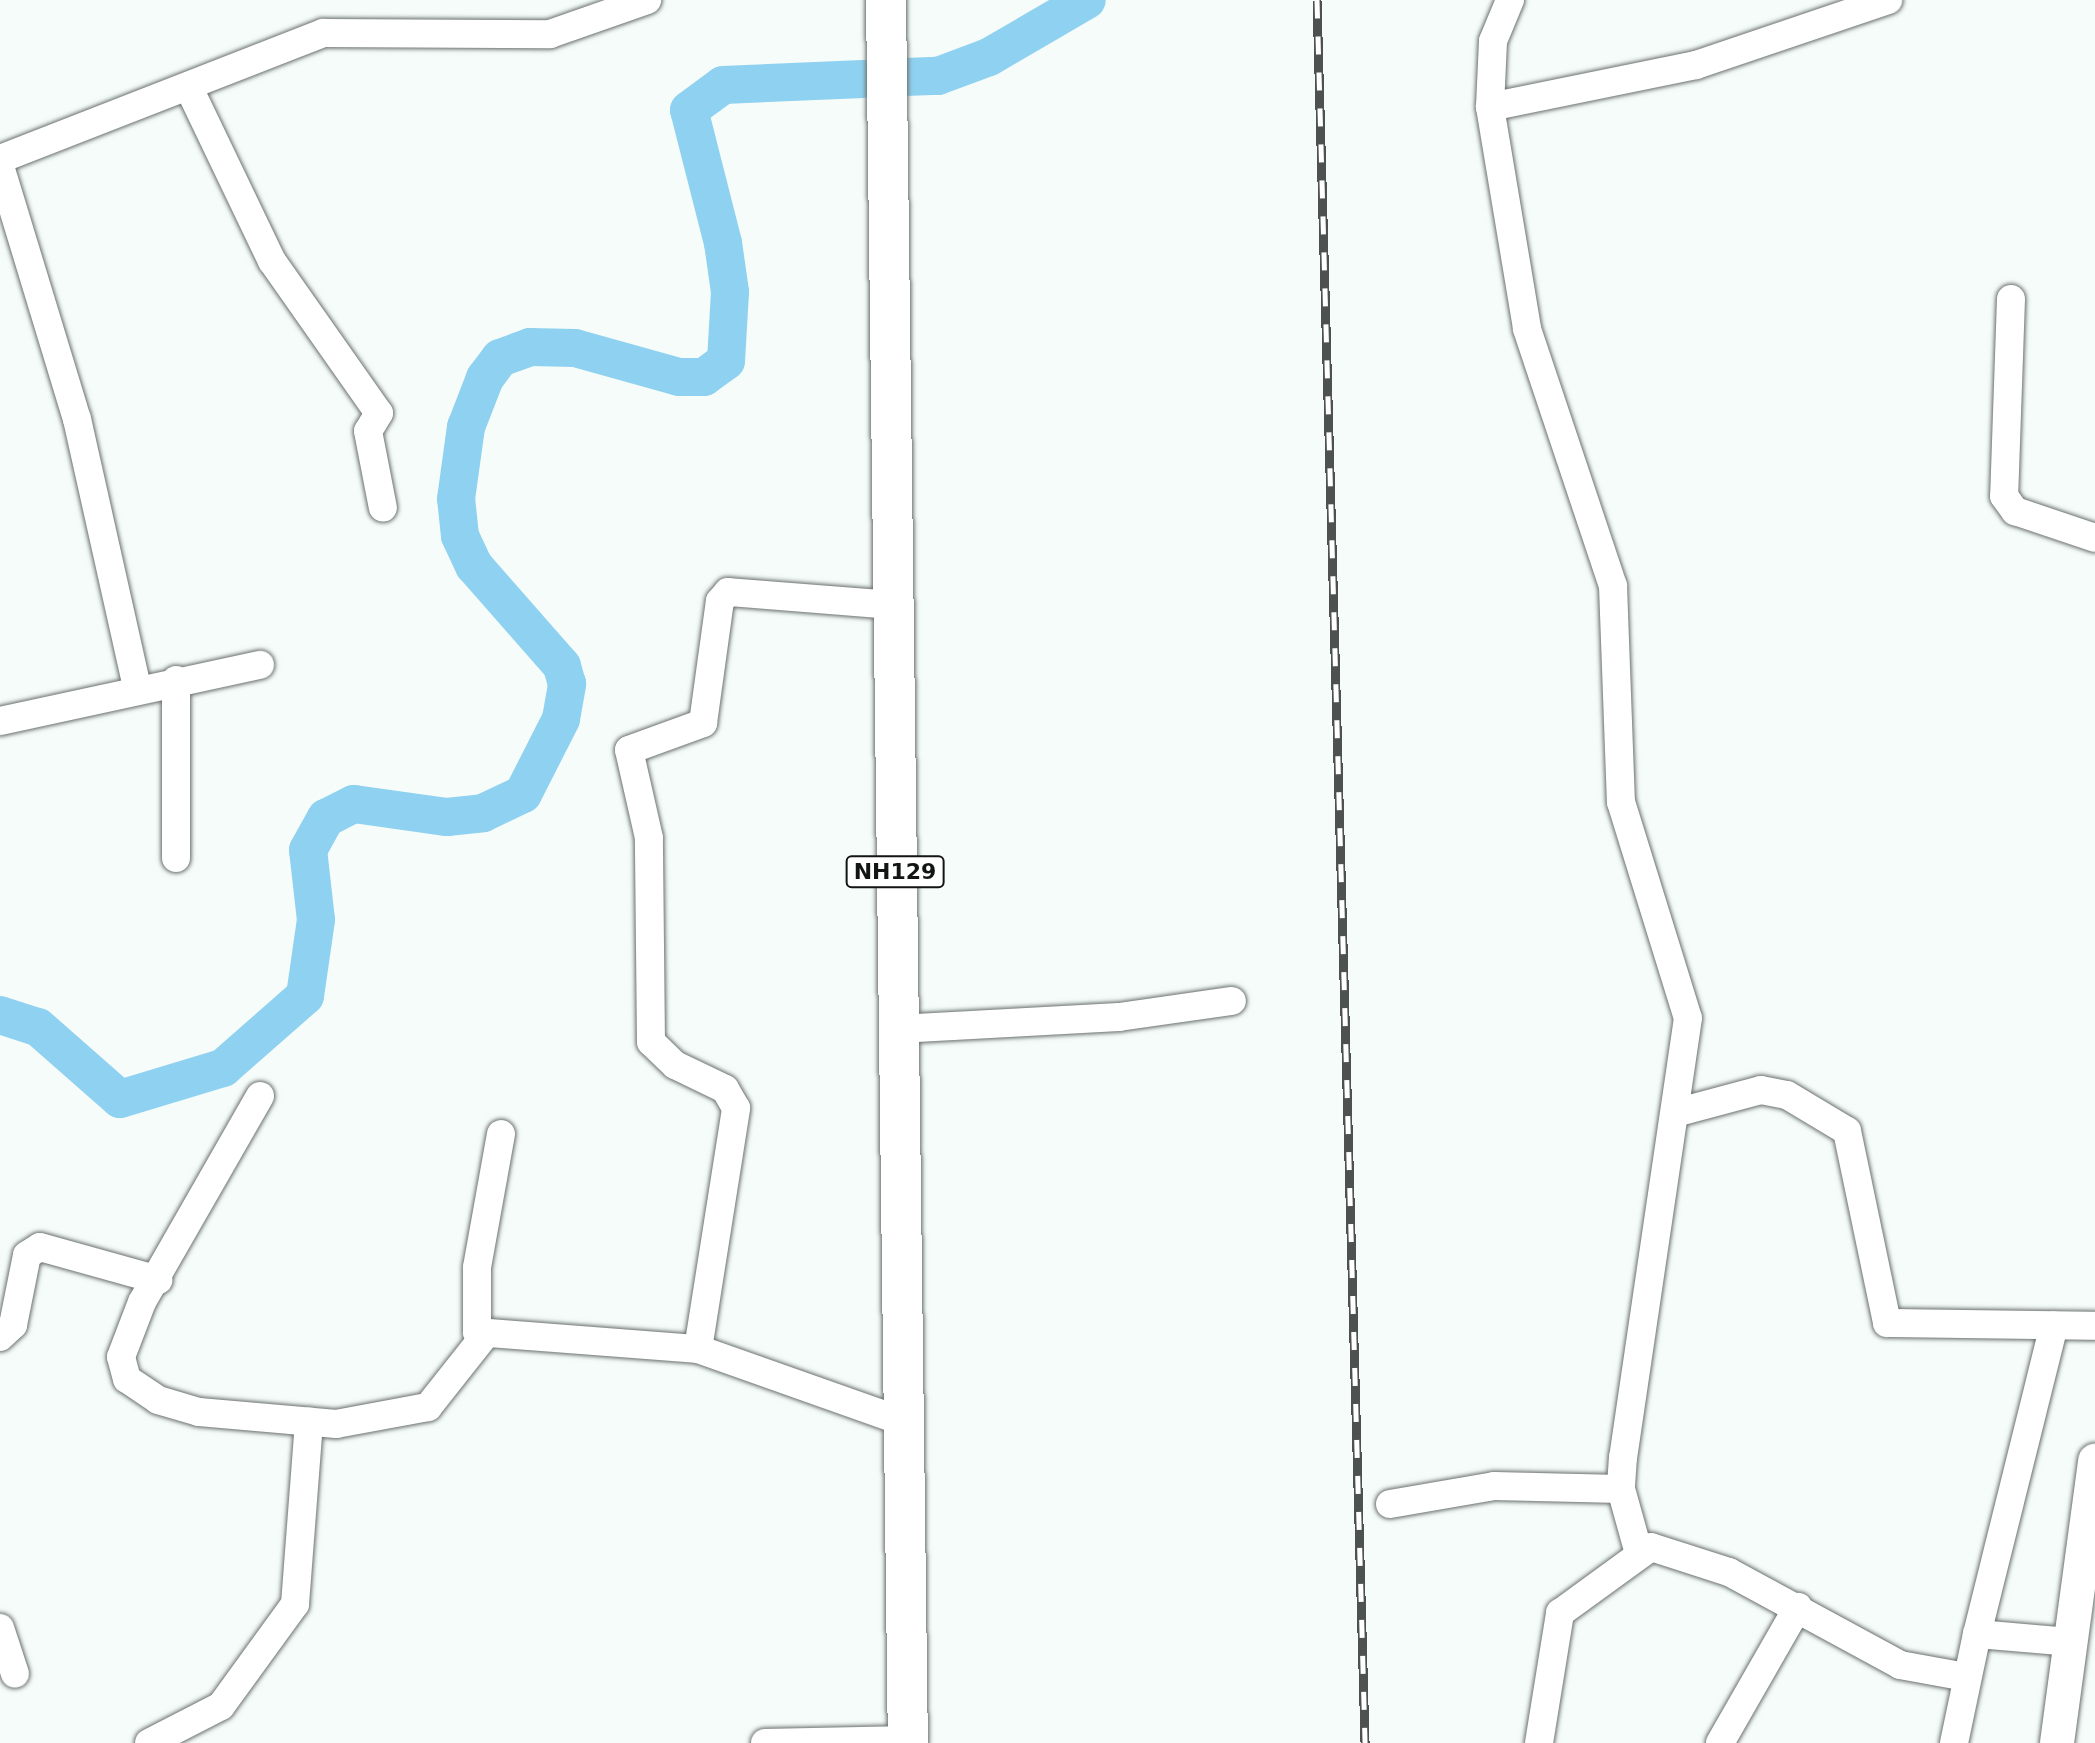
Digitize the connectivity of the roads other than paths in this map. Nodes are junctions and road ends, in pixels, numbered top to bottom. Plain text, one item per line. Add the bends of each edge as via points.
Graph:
1 (647, 0) edge
2 (886, 0) edge
3 (1510, 0) edge
4 (1888, 0) edge
5 (189, 88) junction
6 (1490, 107) junction
7 (0, 159) edge
8 (0, 166) edge
9 (2011, 299) dead end
10 (383, 508) dead end
11 (2095, 538) edge
12 (894, 605) junction
13 (260, 665) dead end
14 (176, 680) junction
15 (137, 687) junction
16 (0, 721) edge
17 (176, 858) dead end
18 (1232, 1001) dead end
19 (898, 1029) junction
20 (260, 1096) dead end
21 (1675, 1113) junction
22 (501, 1134) dead end
23 (158, 1280) junction
24 (2054, 1325) junction
25 (2095, 1326) edge
26 (485, 1335) junction
27 (0, 1337) edge
28 (698, 1349) junction
29 (309, 1422) junction
30 (904, 1422) junction
31 (2095, 1461) edge
32 (1621, 1489) junction
33 (1390, 1504) dead end
34 (1638, 1550) junction
35 (2086, 1596) edge
36 (1798, 1607) junction
37 (0, 1628) edge
38 (1977, 1634) junction
39 (2070, 1642) junction
40 (15, 1674) dead end
41 (1966, 1677) junction
42 (908, 1741) edge
43 (149, 1743) edge
44 (765, 1743) edge
45 (1539, 1743) edge
46 (1720, 1743) edge
47 (1954, 1743) edge
48 (2057, 1743) edge

1 - 5 street via 550,34 323,33
2 - 12 highway, NH129
3 - 6 street via 1493,41
4 - 6 street via 1696,65
5 - 7 street
5 - 10 street via 272,261 379,413 368,431
6 - 21 street via 1531,353 1613,586 1625,824 1686,998
8 - 15 street via 77,419
9 - 11 street via 2004,496 2015,511
12 - 19 highway, NH129
12 - 28 street via 728,592 720,601 703,723 629,750 649,838 651,1042 675,1065 725,1089 736,1108
13 - 14 street
14 - 15 street
14 - 17 street
15 - 16 street
18 - 19 street via 1119,1017
19 - 30 highway, NH129
20 - 23 street
21 - 24 street via 1761,1090 1787,1095 1847,1131 1887,1323
21 - 32 street
22 - 26 street via 477,1268 473,1326
23 - 27 street via 53,1245 34,1249 21,1270 13,1325
23 - 29 street via 127,1334 121,1357 127,1379 158,1400 199,1412
24 - 25 street
24 - 38 street
26 - 28 street
26 - 29 street via 444,1392 413,1415
28 - 30 street
29 - 43 street via 295,1604 221,1706
30 - 42 highway, NH129
31 - 35 main road
32 - 33 street via 1494,1486
32 - 34 street
34 - 36 street via 1666,1548
34 - 45 street via 1569,1602 1554,1625
35 - 39 main road
36 - 41 street via 1900,1665
36 - 46 street
37 - 40 street
38 - 39 street
38 - 41 street
39 - 48 main road
41 - 47 street
42 - 44 street

